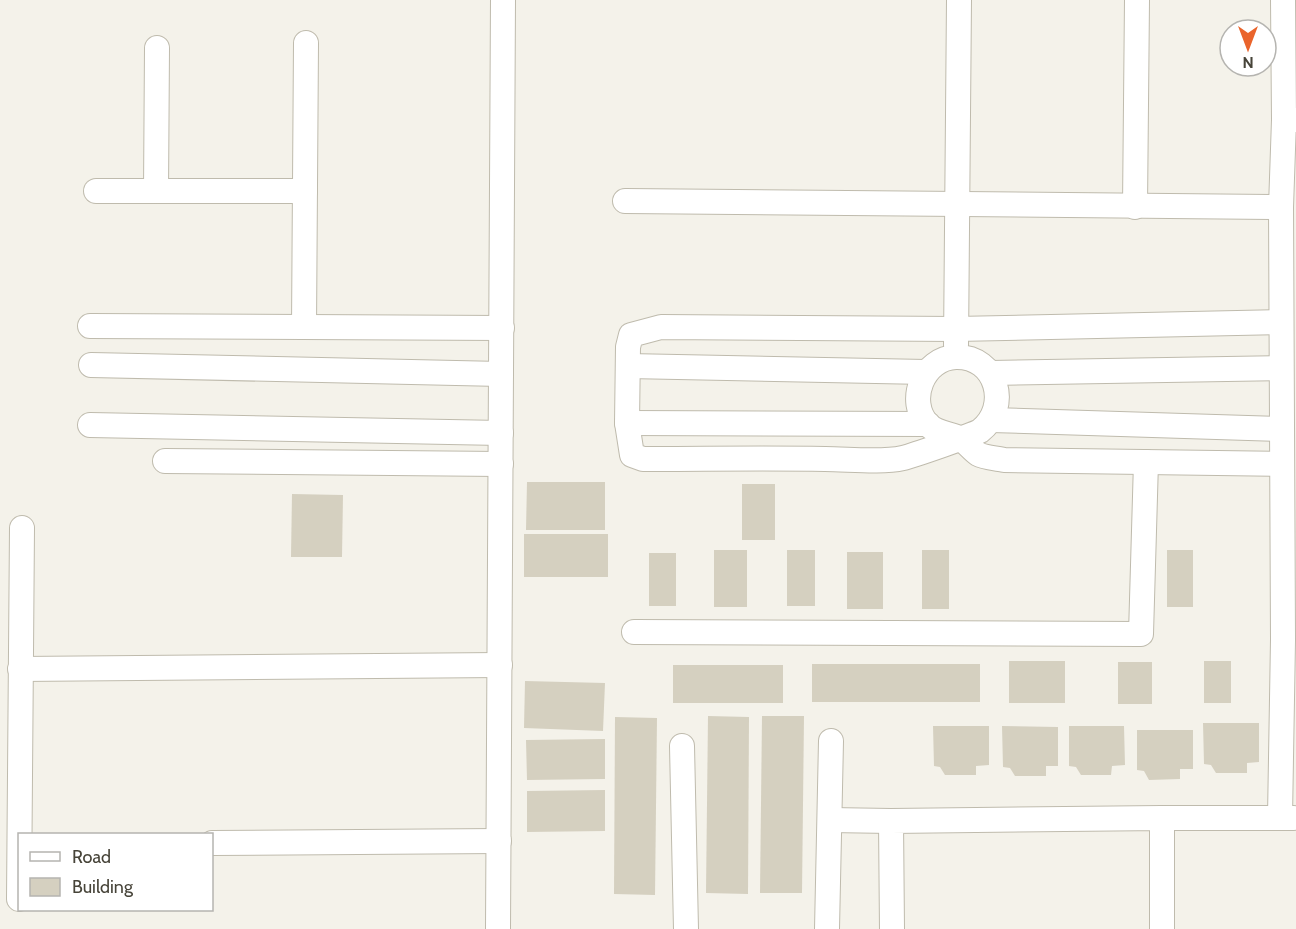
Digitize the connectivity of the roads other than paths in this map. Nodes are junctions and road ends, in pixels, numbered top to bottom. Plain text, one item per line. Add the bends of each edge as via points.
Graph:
1 (503, 0) edge
2 (959, 0) edge
3 (1137, 0) edge
4 (1283, 0) edge
5 (306, 43) dead end
6 (157, 48) dead end
7 (1290, 120) edge
8 (96, 191) dead end
9 (156, 191) junction
10 (305, 191) junction
11 (625, 201) dead end
12 (958, 205) junction
13 (1135, 207) junction
14 (1281, 207) junction
15 (1281, 322) junction
16 (90, 326) dead end
17 (304, 327) junction
18 (502, 328) junction
19 (956, 329) junction
20 (955, 357) junction
21 (91, 365) dead end
22 (628, 366) junction
23 (1281, 368) junction
24 (926, 372) junction
25 (991, 373) junction
26 (501, 374) junction
27 (992, 420) junction
28 (627, 423) junction
29 (928, 424) junction
30 (90, 425) dead end
31 (1282, 429) junction
32 (501, 433) junction
33 (959, 437) junction
34 (165, 461) dead end
35 (1146, 462) junction
36 (501, 464) junction
37 (1282, 464) junction
38 (22, 528) dead end
39 (634, 632) dead end
40 (500, 665) junction
41 (20, 669) junction
42 (831, 741) dead end
43 (682, 746) dead end
44 (1288, 817) edge
45 (1162, 818) junction
46 (830, 820) junction
47 (891, 821) junction
48 (19, 833) edge
49 (499, 841) junction
50 (213, 843) edge
51 (498, 929) edge
52 (686, 929) edge
53 (827, 929) edge
54 (892, 929) edge
55 (1162, 929) edge

1 - 18 street
2 - 12 street
3 - 13 street
4 - 7 street
5 - 10 street
6 - 9 street
7 - 14 street
8 - 9 street
9 - 10 street
10 - 17 street
11 - 12 street
12 - 13 street
12 - 19 street
13 - 14 street
14 - 15 street
15 - 19 street
15 - 23 street
16 - 17 street
17 - 18 street
18 - 26 street
19 - 20 street
19 - 22 street via 661,327 631,335
20 - 24 street via 939,361
20 - 25 street via 975,360
21 - 26 street
22 - 24 street
22 - 28 street
23 - 25 street
23 - 31 street
24 - 29 street via 918,389 919,408
25 - 27 street via 999,397
26 - 32 street
27 - 31 street
27 - 33 street via 977,433
28 - 29 street
28 - 33 street via 632,455 643,459 902,459
29 - 33 street via 942,434
30 - 32 street
31 - 37 street
32 - 36 street
33 - 35 street via 980,455 1004,460
34 - 36 street
35 - 37 street
35 - 39 street via 1141,634
36 - 40 street
37 - 44 street
38 - 41 street
40 - 41 street
40 - 49 street
41 - 48 street
42 - 46 street
43 - 52 street
44 - 45 street
45 - 47 street
45 - 55 street
46 - 47 street
46 - 53 street
47 - 54 street
49 - 50 street
49 - 51 street

